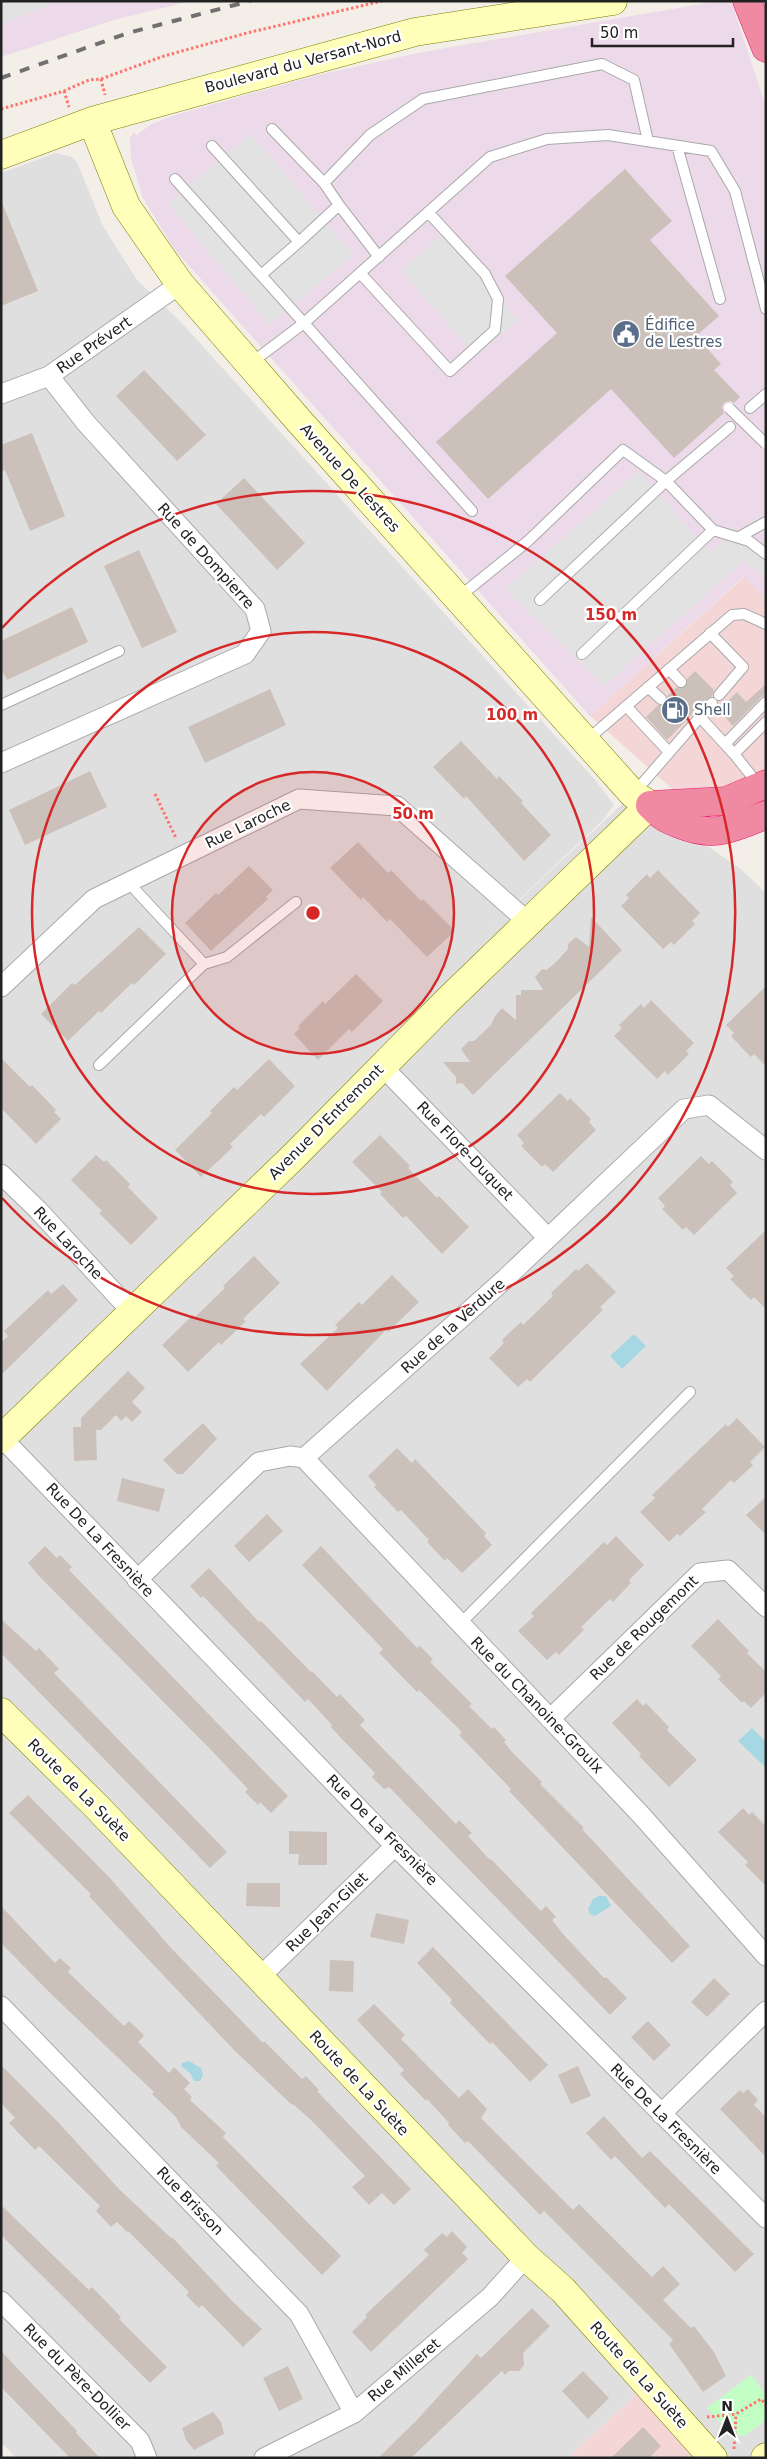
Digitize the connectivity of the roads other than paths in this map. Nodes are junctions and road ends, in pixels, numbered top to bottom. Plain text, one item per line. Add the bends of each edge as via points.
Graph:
1 (613, 1) edge
2 (748, 2) edge
3 (766, 48) edge
4 (92, 121) junction
5 (272, 129) dead end
6 (648, 142) junction
7 (212, 146) dead end
8 (677, 146) junction
9 (1, 155) edge
10 (175, 179) dead end
11 (324, 183) junction
12 (339, 205) junction
13 (428, 212) junction
14 (299, 242) junction
15 (379, 257) junction
16 (360, 273) junction
17 (261, 275) junction
18 (180, 284) junction
19 (720, 299) dead end
20 (766, 309) edge
21 (304, 323) junction
22 (250, 364) junction
23 (49, 376) junction
24 (1, 394) edge
25 (766, 394) edge
26 (729, 408) dead end
27 (750, 408) dead end
28 (730, 427) dead end
29 (766, 444) edge
30 (666, 481) junction
31 (472, 511) dead end
32 (766, 522) edge
33 (713, 530) junction
34 (739, 537) junction
35 (766, 554) edge
36 (458, 597) junction
37 (540, 600) dead end
38 (766, 624) edge
39 (710, 633) junction
40 (119, 651) dead end
41 (582, 654) dead end
42 (669, 669) junction
43 (681, 682) dead end
44 (648, 687) junction
45 (661, 699) dead end
46 (766, 702) edge
47 (1, 705) edge
48 (708, 705) junction
49 (626, 706) junction
50 (766, 722) edge
51 (586, 740) junction
52 (725, 744) junction
53 (670, 752) junction
54 (734, 754) junction
55 (1, 763) edge
56 (763, 785) edge
57 (642, 799) junction
58 (766, 815) edge
59 (128, 882) junction
60 (296, 902) dead end
61 (528, 922) junction
62 (204, 964) junction
63 (1, 987) edge
64 (99, 1065) dead end
65 (382, 1066) junction
66 (766, 1150) edge
67 (1, 1174) edge
68 (548, 1238) junction
69 (132, 1312) junction
70 (690, 1392) dead end
71 (2, 1439) edge
72 (304, 1458) junction
73 (137, 1580) junction
74 (766, 1607) edge
75 (460, 1624) junction
76 (1, 1712) edge
77 (550, 1719) junction
78 (395, 1846) junction
79 (766, 1956) edge
80 (259, 1978) junction
81 (1, 2006) edge
82 (766, 2011) edge
83 (661, 2114) junction
84 (766, 2218) edge
85 (526, 2257) junction
86 (1, 2301) edge
87 (354, 2412) junction
88 (147, 2458) edge
89 (264, 2458) edge
90 (713, 2458) edge

1 - 4 street, Boulevard du Versant-Nord via 415,32
2 - 3 highway
4 - 9 street, Boulevard du Versant-Nord
4 - 18 street, Avenue De Lestres via 126,206
5 - 11 lane
6 - 8 lane
6 - 11 lane via 634,80 602,64 423,99 370,135
6 - 13 lane via 608,135 547,139 490,157
7 - 14 lane
8 - 19 lane
8 - 20 lane via 711,151 735,191
10 - 17 lane
11 - 12 lane
12 - 14 lane
12 - 15 lane
13 - 15 lane
13 - 16 lane via 486,274 498,299 495,330 450,371
14 - 17 lane
15 - 16 lane
16 - 21 lane
17 - 21 lane
18 - 22 street, Avenue De Lestres
18 - 23 street, Rue Prévert
21 - 22 lane
21 - 31 lane
22 - 36 street, Avenue De Lestres
23 - 24 street, Rue Prévert
23 - 55 street, Rue de Dompierre via 86,423 256,609 262,632 245,654
25 - 27 lane
26 - 29 lane, bridge
28 - 30 lane
30 - 33 lane
30 - 36 lane via 623,450 528,541
30 - 37 lane
32 - 34 lane
33 - 34 lane
33 - 41 lane
34 - 35 lane
36 - 51 street, Avenue De Lestres
38 - 39 lane via 744,614 732,615
39 - 42 lane
39 - 48 lane via 743,666
40 - 47 lane
42 - 43 lane
42 - 44 lane
44 - 45 lane
44 - 49 lane
46 - 52 lane
48 - 52 lane
48 - 53 lane via 686,724
49 - 51 lane
49 - 53 lane
50 - 54 lane
51 - 57 street, Avenue De Lestres
52 - 54 lane
53 - 57 lane
54 - 56 lane
56 - 57 highway via 726,801
57 - 58 highway via 660,817 700,832 726,830
57 - 61 street, Avenue D'Entremont
59 - 61 street, Rue Laroche via 299,799 397,806
59 - 62 lane
59 - 63 street, Rue Laroche via 94,899
60 - 62 lane via 227,957
61 - 65 street, Avenue D'Entremont
62 - 64 lane
65 - 68 street, Rue Flore-Duquet
65 - 69 street, Avenue D'Entremont via 293,1158
66 - 68 street, Rue de la Verdure via 709,1105 684,1109
67 - 69 street, Rue Laroche
68 - 72 street, Rue de la Verdure
69 - 71 street, Avenue D'Entremont
70 - 75 lane
71 - 73 street, Rue De La Fresnière
72 - 73 street via 290,1456 259,1462
72 - 75 street, Rue du Chanoine-Groulx
73 - 78 street, Rue De La Fresnière
74 - 77 street, Rue de Rougemont via 728,1570 700,1573
75 - 77 street, Rue du Chanoine-Groulx
76 - 80 street, Route de La Suète via 99,1809
77 - 79 street, Rue du Chanoine-Groulx via 642,1816
78 - 80 street, Rue Jean-Gilet
78 - 83 street, Rue De La Fresnière
80 - 85 street, Route de La Suète
81 - 87 street, Rue Brisson via 299,2314
82 - 83 street
83 - 84 street, Rue De La Fresnière
85 - 87 street, Rue Milleret via 490,2297
85 - 90 street, Route de La Suète via 563,2290
86 - 88 street, Rue du Père-Dollier via 140,2441
87 - 89 street, Rue Milleret

